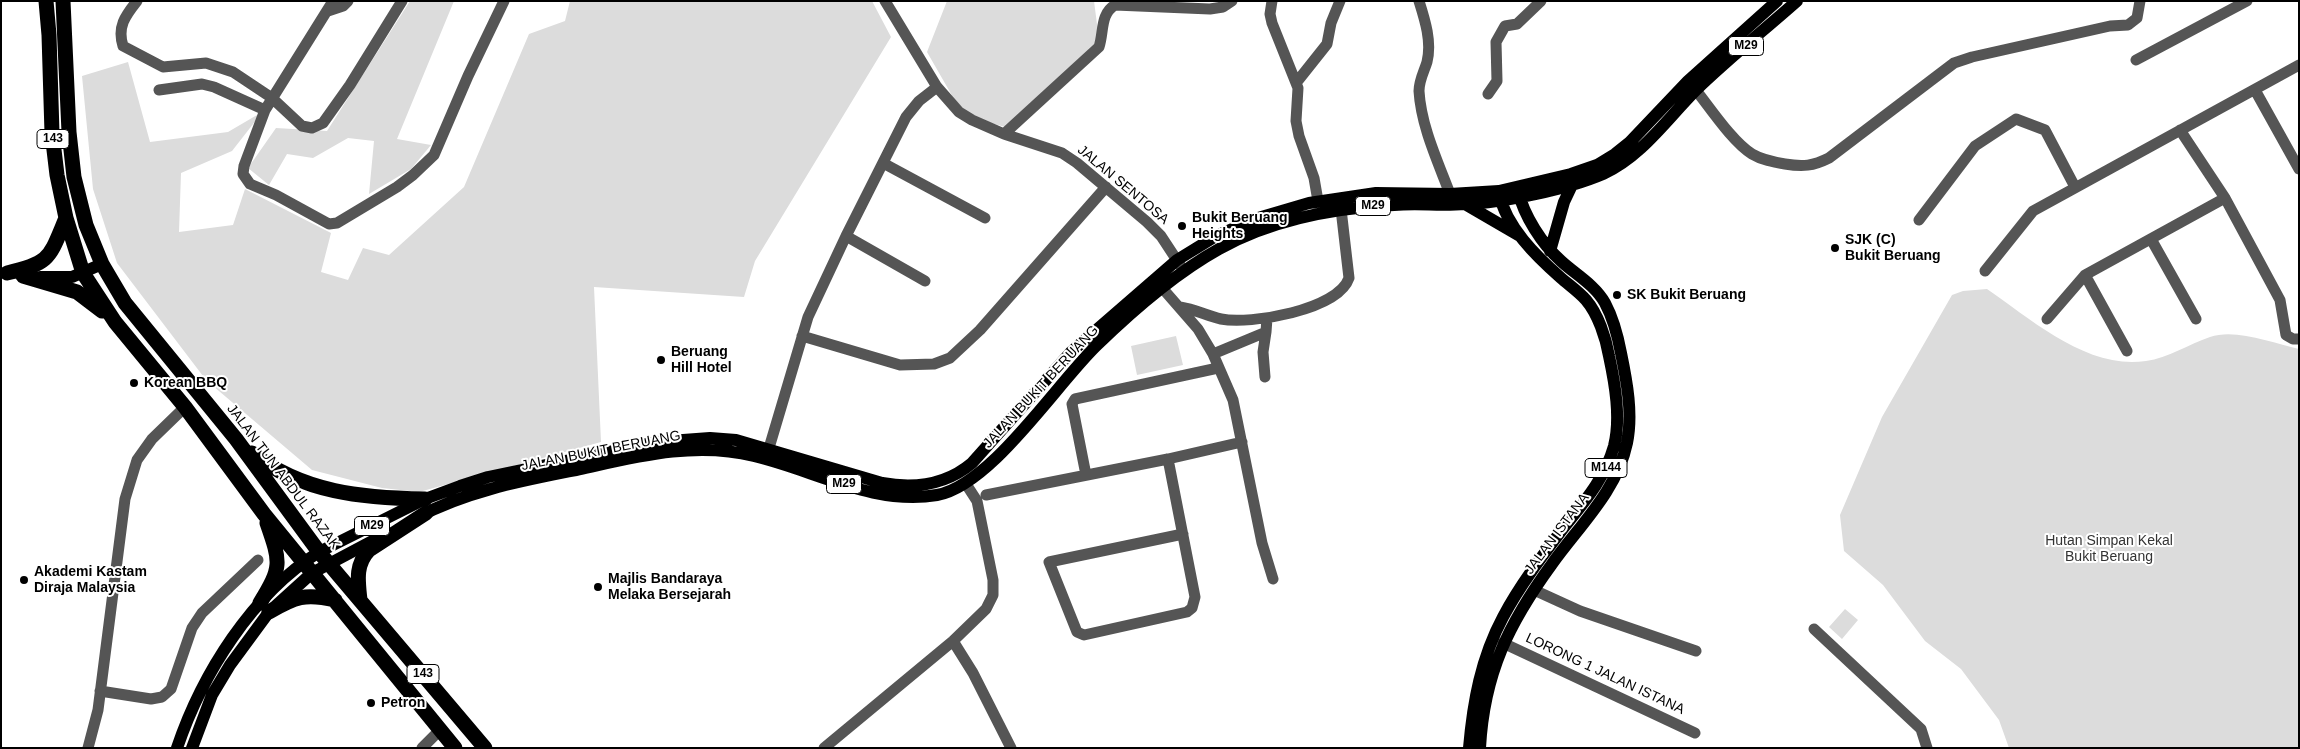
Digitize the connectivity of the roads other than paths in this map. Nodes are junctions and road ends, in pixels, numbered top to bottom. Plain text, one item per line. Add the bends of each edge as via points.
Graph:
1 (46, 1) edge
2 (63, 1) edge
3 (137, 1) edge
4 (348, 1) edge
5 (402, 1) edge
6 (504, 1) edge
7 (885, 1) edge
8 (1232, 1) edge
9 (1272, 1) edge
10 (1340, 1) edge
11 (1419, 1) edge
12 (1541, 1) edge
13 (1777, 1) edge
14 (1797, 1) edge
15 (2140, 1) edge
16 (2247, 1) edge
17 (331, 6) edge
18 (2136, 60) dead end
19 (2299, 65) edge
20 (1296, 82) junction
21 (1692, 85) junction
22 (937, 87) junction
23 (159, 90) dead end
24 (2255, 90) junction
25 (1488, 94) dead end
26 (272, 98) junction
27 (265, 110) junction
28 (2180, 130) junction
29 (1004, 134) junction
30 (883, 163) junction
31 (2299, 169) edge
32 (1573, 184) junction
33 (1106, 187) junction
34 (2075, 187) junction
35 (1518, 192) junction
36 (1450, 194) junction
37 (1500, 196) junction
38 (2225, 198) junction
39 (1318, 201) junction
40 (1465, 204) junction
41 (1341, 210) junction
42 (66, 218) junction
43 (985, 218) dead end
44 (1920, 220) dead end
45 (846, 236) junction
46 (1520, 236) junction
47 (2151, 239) junction
48 (1550, 251) junction
49 (102, 264) junction
50 (1181, 266) junction
51 (1985, 271) dead end
52 (4, 273) edge
53 (83, 273) junction
54 (2085, 275) junction
55 (23, 276) junction
56 (925, 281) dead end
57 (1158, 283) junction
58 (1180, 307) junction
59 (1267, 318) junction
60 (2047, 319) dead end
61 (2196, 319) dead end
62 (114, 322) junction
63 (1266, 332) junction
64 (802, 336) junction
65 (2299, 339) edge
66 (2127, 351) dead end
67 (1213, 354) junction
68 (1218, 368) junction
69 (1265, 377) dead end
70 (185, 407) junction
71 (236, 440) junction
72 (1242, 442) junction
73 (769, 448) junction
74 (1168, 459) junction
75 (1086, 475) junction
76 (966, 484) junction
77 (986, 495) dead end
78 (426, 506) junction
79 (264, 514) junction
80 (1183, 534) junction
81 (324, 558) junction
82 (258, 560) dead end
83 (308, 567) junction
84 (1273, 579) dead end
85 (1534, 590) junction
86 (335, 600) junction
87 (360, 600) junction
88 (264, 608) junction
89 (1814, 629) dead end
90 (953, 642) junction
91 (1503, 643) junction
92 (1696, 651) dead end
93 (100, 691) junction
94 (440, 730) junction
95 (1694, 733) dead end
96 (1009, 747) edge
97 (88, 748) edge
98 (177, 748) edge
99 (192, 748) edge
100 (422, 748) edge
101 (455, 748) edge
102 (485, 748) edge
103 (824, 748) edge
104 (1469, 748) edge
105 (1480, 748) edge
106 (1927, 748) edge

1 - 42 highway, 143 via 52,133 56,175
2 - 49 highway, JALAN TUN ABDUL RAZAK / 143 via 74,177 86,225
3 - 26 street via 121,26 123,46 163,67 217,65
4 - 17 street via 343,6
5 - 26 street via 323,123 312,128 302,126
6 - 27 street via 434,155 396,187 337,223 322,221 245,179 244,166
7 - 22 street, JALAN SENTOSA
8 - 29 street via 1223,7 1210,9 1115,5 1107,10 1099,47
9 - 20 street via 1272,23
10 - 20 street via 1327,44
11 - 36 street via 1428,41 1420,80 1420,103
12 - 25 street via 1517,24 1505,26 1496,42 1497,81
13 - 21 main road, JALAN BUKIT BERUANG / M29
14 - 21 main road, JALAN BUKIT BERUANG / M29
15 - 21 street via 2139,14 2128,25 2110,26 1954,63 1829,158 1812,166 1771,162 1750,153
16 - 18 street
17 - 26 street
19 - 24 street
20 - 39 street via 1298,136 1314,178
21 - 32 main road, JALAN BUKIT BERUANG / M29 via 1640,149 1603,174
21 - 35 main road, JALAN BUKIT BERUANG / M29 via 1616,154 1597,165
22 - 29 street, JALAN SENTOSA via 959,112
22 - 30 street via 912,108
23 - 27 street via 202,84
24 - 28 street
24 - 31 street
26 - 27 street
28 - 34 street
28 - 38 street
29 - 33 street, JALAN SENTOSA via 1062,154
30 - 43 street
30 - 45 street
32 - 35 main road, JALAN BUKIT BERUANG / M29
32 - 48 main road via 1564,202
33 - 50 street, JALAN SENTOSA via 1161,236
33 - 64 street via 980,330 950,358 934,364 900,365
34 - 44 street via 2045,130 2016,119 1975,146
34 - 51 street via 2033,211
35 - 37 main road, JALAN BUKIT BERUANG / M29
35 - 48 main road, JALAN ISTANA / M144 via 1536,231
36 - 37 main road, JALAN BUKIT BERUANG / M29
36 - 39 main road, JALAN BUKIT BERUANG / M29 via 1376,193
37 - 40 main road, JALAN BUKIT BERUANG / M29
37 - 46 main road, JALAN ISTANA / M144
38 - 47 street
38 - 65 street via 2280,300 2286,335
39 - 50 main road, JALAN BUKIT BERUANG / M29 via 1258,218 1216,236
40 - 41 main road, JALAN BUKIT BERUANG / M29 via 1396,204
40 - 46 main road
41 - 50 main road, JALAN BUKIT BERUANG / M29 via 1265,228
41 - 59 street via 1347,283 1320,303
42 - 52 highway via 43,262
42 - 53 highway, 143
45 - 56 street
45 - 64 street
46 - 104 main road, JALAN ISTANA / M144 via 1587,302 1599,323 1609,354 1616,397 1616,426 1614,445 1604,473 1531,572 1487,650 1476,689
47 - 54 street
47 - 61 street
48 - 85 main road, JALAN ISTANA / M144 via 1604,302 1621,350 1629,425 1627,444 1617,474
49 - 53 main road
49 - 71 highway, JALAN TUN ABDUL RAZAK / 143 via 125,303
50 - 57 main road, JALAN BUKIT BERUANG / M29
52 - 55 main road
53 - 55 main road via 62,278
53 - 62 highway, 143
54 - 60 street
54 - 66 street
55 - 62 highway via 76,292
57 - 58 street
57 - 73 main road, JALAN BUKIT BERUANG / M29 via 1071,352 960,474 926,485 903,487
57 - 76 main road, JALAN BUKIT BERUANG / M29 via 1095,347 985,470
58 - 59 street via 1222,319
58 - 67 street via 1198,328
59 - 63 street
62 - 70 highway, 143
63 - 67 street
63 - 69 street via 1263,352
64 - 73 street
67 - 68 street
68 - 72 street via 1232,400
68 - 75 street via 1075,399 1072,404
70 - 79 highway, 143
70 - 93 street via 152,439 137,460 125,499
71 - 78 highway via 272,468 304,483
71 - 81 highway, JALAN TUN ABDUL RAZAK / 143
72 - 74 street
72 - 84 street via 1262,543
73 - 78 main road, JALAN BUKIT BERUANG / M29 via 710,438 656,442 488,477
74 - 75 street
74 - 80 street
75 - 77 street
76 - 78 main road, JALAN BUKIT BERUANG / M29 via 941,494 899,498 757,456 725,449 689,449 659,452 497,486
76 - 90 street via 977,501 993,580 993,595 986,609
78 - 81 main road, JALAN BUKIT BERUANG / M29
78 - 87 highway via 362,557 358,577
79 - 83 highway, 143
79 - 88 highway via 275,545 278,569
80 - 80 street via 1049,562 1077,632 1084,635 1187,612 1192,608 1195,597
81 - 83 main road, JALAN BUKIT BERUANG
81 - 87 highway, JALAN TUN ABDUL RAZAK / 143
82 - 93 street via 202,613 192,628 171,689 162,697 151,699
83 - 86 highway, 143
83 - 88 main road, JALAN BUKIT BERUANG
85 - 91 main road, JALAN ISTANA / M144
85 - 92 street via 1580,611
86 - 88 highway via 304,596
86 - 94 highway, 143
87 - 102 highway, JALAN TUN ABDUL RAZAK / 143
88 - 98 main road via 218,658 185,724
88 - 99 main road via 212,695
89 - 106 street via 1921,730
90 - 96 street via 973,673
90 - 103 street
91 - 95 street, LORONG 1 JALAN ISTANA
91 - 105 main road, JALAN ISTANA / M144 via 1487,696
93 - 97 street
94 - 100 street
94 - 101 highway, 143

